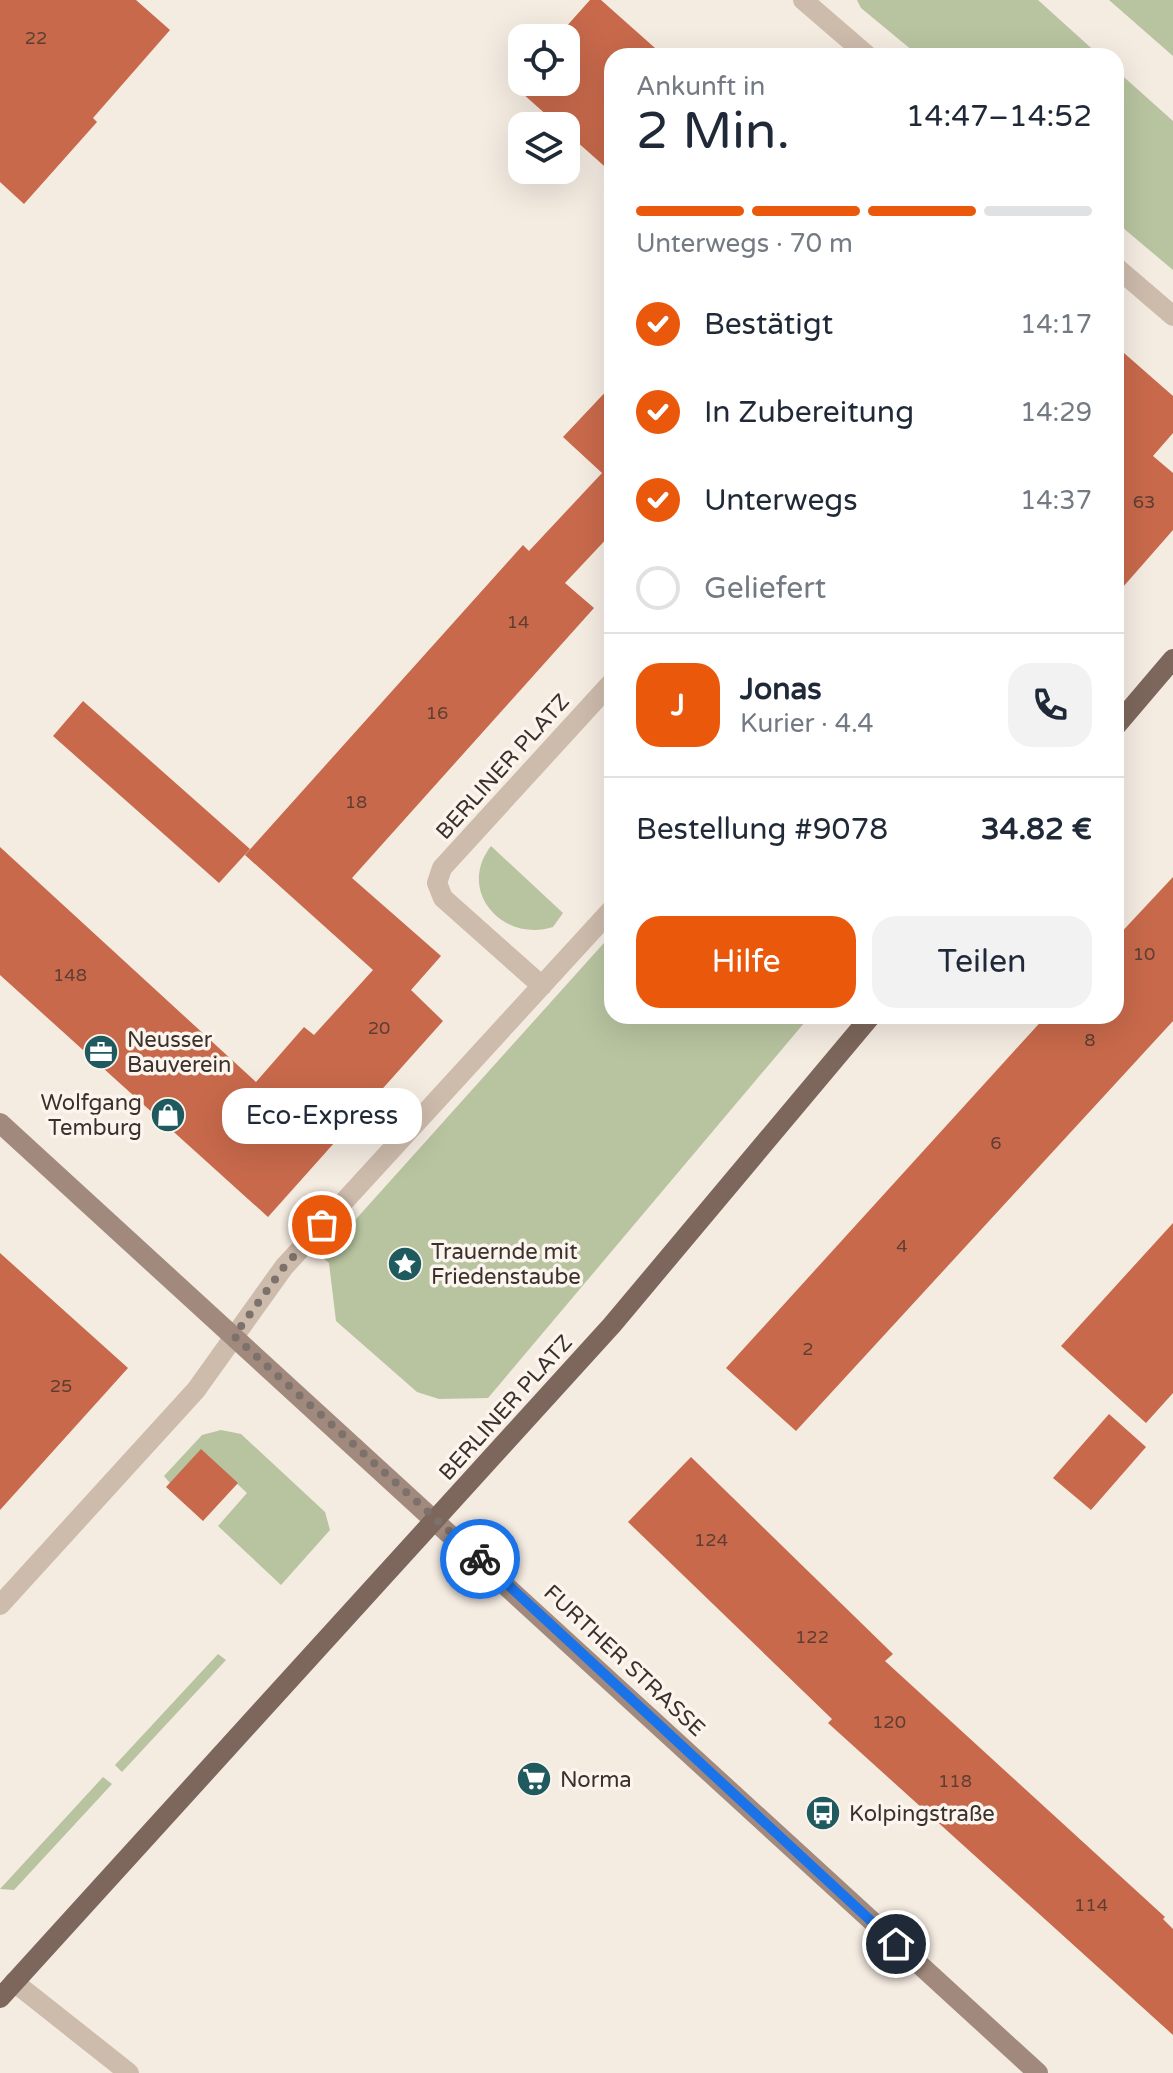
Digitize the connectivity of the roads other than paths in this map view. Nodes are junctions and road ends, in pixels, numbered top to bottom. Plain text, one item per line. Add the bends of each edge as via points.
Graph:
1 (803, 0) edge
2 (859, 48) edge
3 (1124, 274) edge
4 (1173, 316) edge
5 (1173, 659) edge
6 (604, 691) edge
7 (1124, 717) edge
8 (604, 918) edge
9 (542, 986) junction
10 (864, 1024) edge
11 (0, 1123) edge
12 (234, 1336) junction
13 (436, 1519) junction
14 (0, 1605) edge
15 (14, 1982) junction
16 (0, 1998) edge
17 (129, 2073) edge
18 (1038, 2073) edge

1 - 2 street
3 - 4 street
5 - 7 main road
6 - 9 street, BERLINER PLATZ via 442,868 437,883 443,898
8 - 9 street
9 - 12 street via 284,1267
10 - 13 main road, BERLINER PLATZ via 612,1325
11 - 12 main road, FURTHER STRASSE
12 - 13 main road, FURTHER STRASSE
12 - 14 street via 196,1390
13 - 15 main road, BERLINER PLATZ
13 - 18 main road, FURTHER STRASSE
15 - 16 main road, BERLINER PLATZ
15 - 17 street

